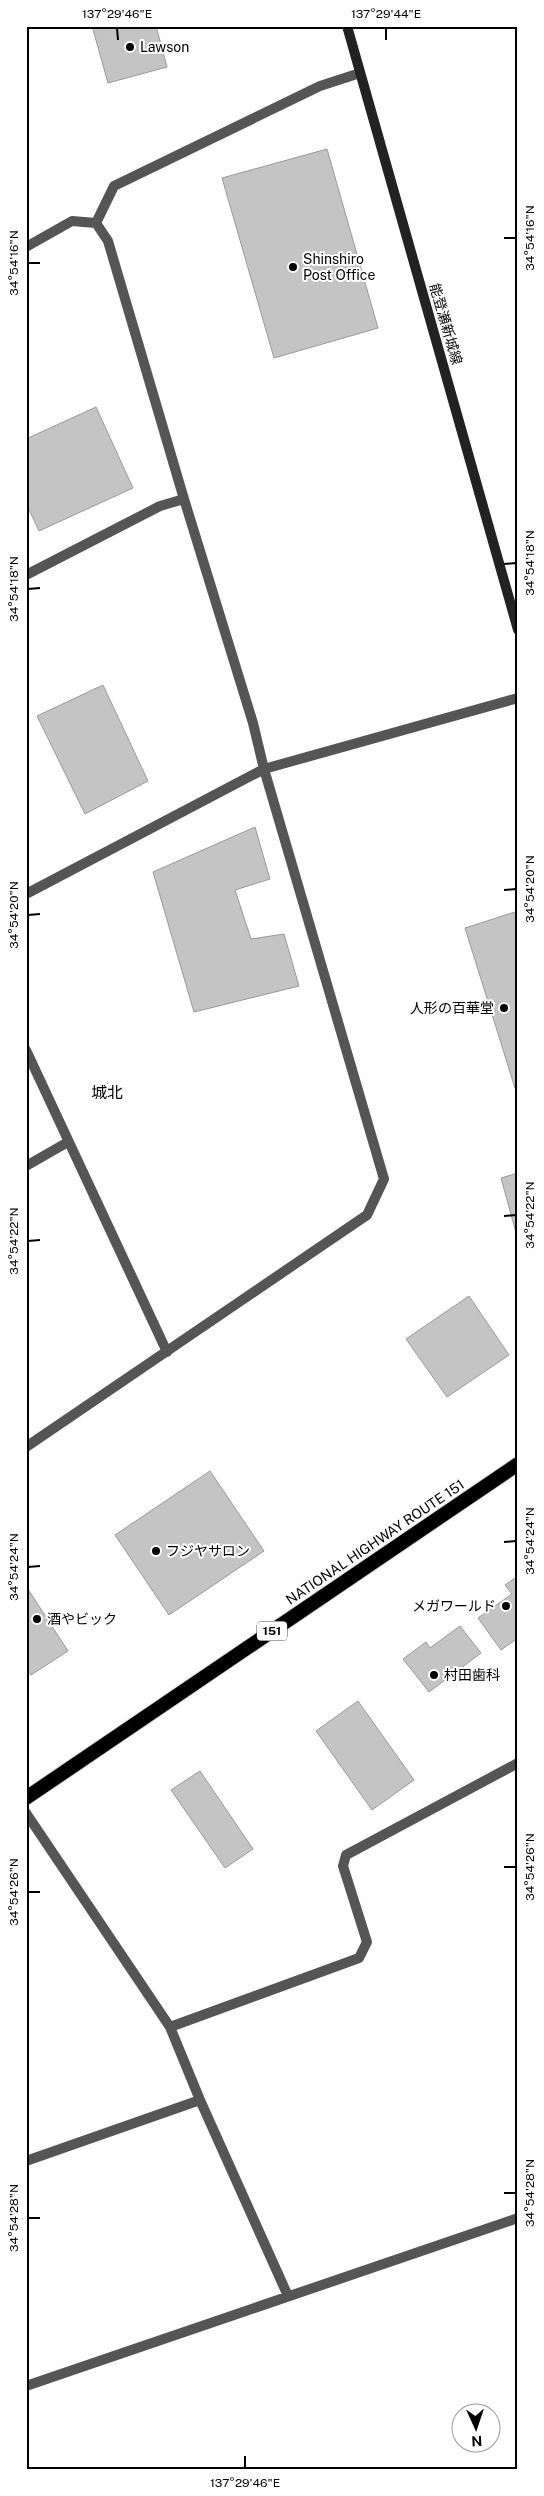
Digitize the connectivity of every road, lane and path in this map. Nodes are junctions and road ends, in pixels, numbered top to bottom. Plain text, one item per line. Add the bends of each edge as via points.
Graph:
1 (347, 26) edge
2 (360, 73) junction
3 (96, 223) junction
4 (26, 246) edge
5 (184, 499) junction
6 (26, 575) edge
7 (518, 630) edge
8 (518, 698) edge
9 (264, 768) junction
10 (26, 894) edge
11 (26, 1050) edge
12 (68, 1142) junction
13 (26, 1166) edge
14 (167, 1352) junction
15 (26, 1447) edge
16 (518, 1464) edge
17 (518, 1763) edge
18 (26, 1798) edge
19 (26, 1813) edge
20 (170, 2027) junction
21 (200, 2100) junction
22 (26, 2161) edge
23 (518, 2218) edge
24 (288, 2296) junction
25 (26, 2386) edge

1 - 2 main road, 能登瀬新城線
2 - 3 street via 320,86 114,186
2 - 7 main road, 能登瀬新城線
3 - 4 street via 72,221
3 - 5 street via 108,241
5 - 6 street via 160,506
5 - 9 street
8 - 9 street
9 - 10 street
9 - 14 street via 384,1179 367,1215
11 - 12 street
12 - 13 street
12 - 14 street
14 - 15 street
16 - 18 highway, NATIONAL HIGHWAY ROUTE 151 / 151
17 - 20 street via 346,1854 343,1866 367,1942 359,1958
19 - 20 street
20 - 21 street
21 - 22 street
21 - 24 street
23 - 24 street
24 - 25 street

